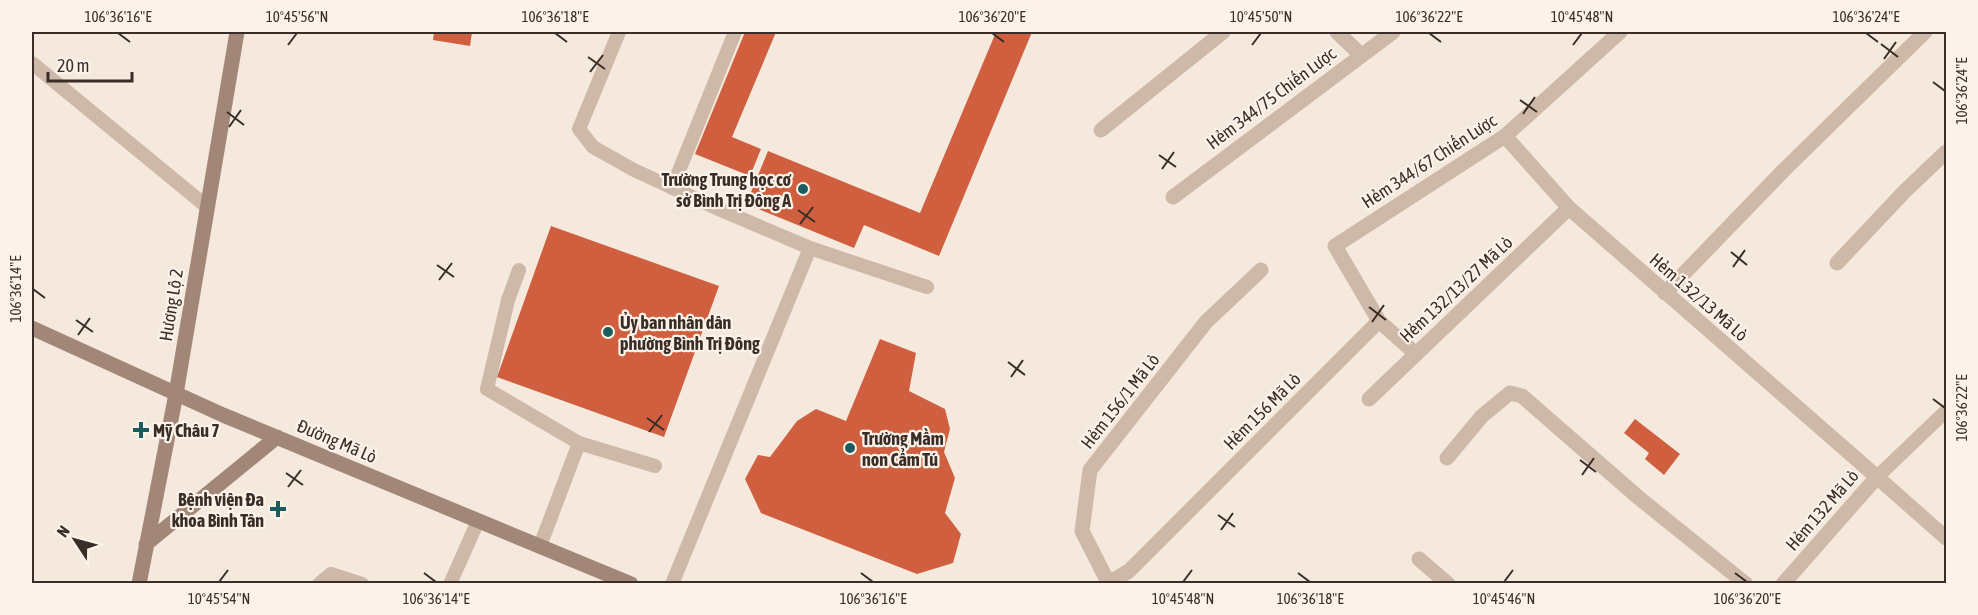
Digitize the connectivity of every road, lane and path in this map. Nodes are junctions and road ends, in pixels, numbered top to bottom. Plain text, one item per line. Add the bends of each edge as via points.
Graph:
1 (237, 32) edge
2 (620, 32) edge
3 (735, 32) edge
4 (1223, 32) edge
5 (1337, 32) edge
6 (1392, 32) edge
7 (1925, 32) edge
8 (1616, 33) edge
9 (1361, 55) junction
10 (32, 63) edge
11 (1101, 130) dead end
12 (1505, 136) junction
13 (1947, 152) edge
14 (672, 188) junction
15 (1173, 197) dead end
16 (206, 206) junction
17 (1569, 208) junction
18 (810, 248) junction
19 (1837, 263) dead end
20 (519, 270) dead end
21 (1261, 270) dead end
22 (927, 286) dead end
23 (1665, 293) junction
24 (1379, 321) junction
25 (32, 328) edge
26 (1416, 354) junction
27 (176, 394) junction
28 (1369, 399) dead end
29 (1947, 411) edge
30 (277, 437) junction
31 (579, 443) junction
32 (1447, 458) dead end
33 (654, 466) dead end
34 (1877, 477) junction
35 (478, 521) junction
36 (1947, 538) edge
37 (146, 544) junction
38 (540, 546) junction
39 (1419, 559) dead end
40 (1107, 583) edge
41 (139, 584) edge
42 (319, 584) edge
43 (362, 584) edge
44 (450, 584) edge
45 (631, 584) edge
46 (672, 584) edge
47 (1448, 584) edge
48 (1746, 584) edge
49 (1783, 584) edge

1 - 16 main road, Hương Lộ 2
2 - 14 lane via 579,129 593,147
3 - 14 lane
4 - 11 street
5 - 9 street
6 - 9 street, Hẻm 344/75 Chiến Lược
7 - 23 street
8 - 12 street, Hẻm 344/67 Chiến Lược
9 - 15 street, Hẻm 344/75 Chiến Lược
10 - 16 lane
12 - 17 street, Hẻm 132/13 Mã Lò
12 - 24 street, Hẻm 344/67 Chiến Lược via 1335,246
13 - 19 street
14 - 18 lane
16 - 27 main road, Hương Lộ 2
17 - 23 street, Hẻm 132/13 Mã Lò
17 - 26 street, Hẻm 132/13/27 Mã Lò
18 - 22 lane
18 - 46 lane
20 - 31 lane via 505,310 487,389
21 - 40 street, Hẻm 156/1 Mã Lò via 1206,322 1090,470 1082,531
23 - 34 street, Hẻm 132/13 Mã Lò
24 - 26 street
24 - 40 street, Hẻm 156 Mã Lò via 1130,571
25 - 27 main road, Đường Mã Lò
26 - 28 street, Hẻm 132/13/27 Mã Lò
27 - 30 main road, Đường Mã Lò
27 - 37 main road, Hương Lộ 2
29 - 34 lane
30 - 35 main road, Đường Mã Lò
30 - 37 main road
31 - 33 lane
31 - 38 lane
32 - 48 street via 1498,400 1510,393 1522,396
34 - 36 street, Hẻm 132 Mã Lò
34 - 49 street, Hẻm 132 Mã Lò
35 - 38 main road, Đường Mã Lò
35 - 44 lane
37 - 41 main road, Hương Lộ 2
38 - 45 main road, Đường Mã Lò
39 - 47 street
42 - 43 lane via 331,574

